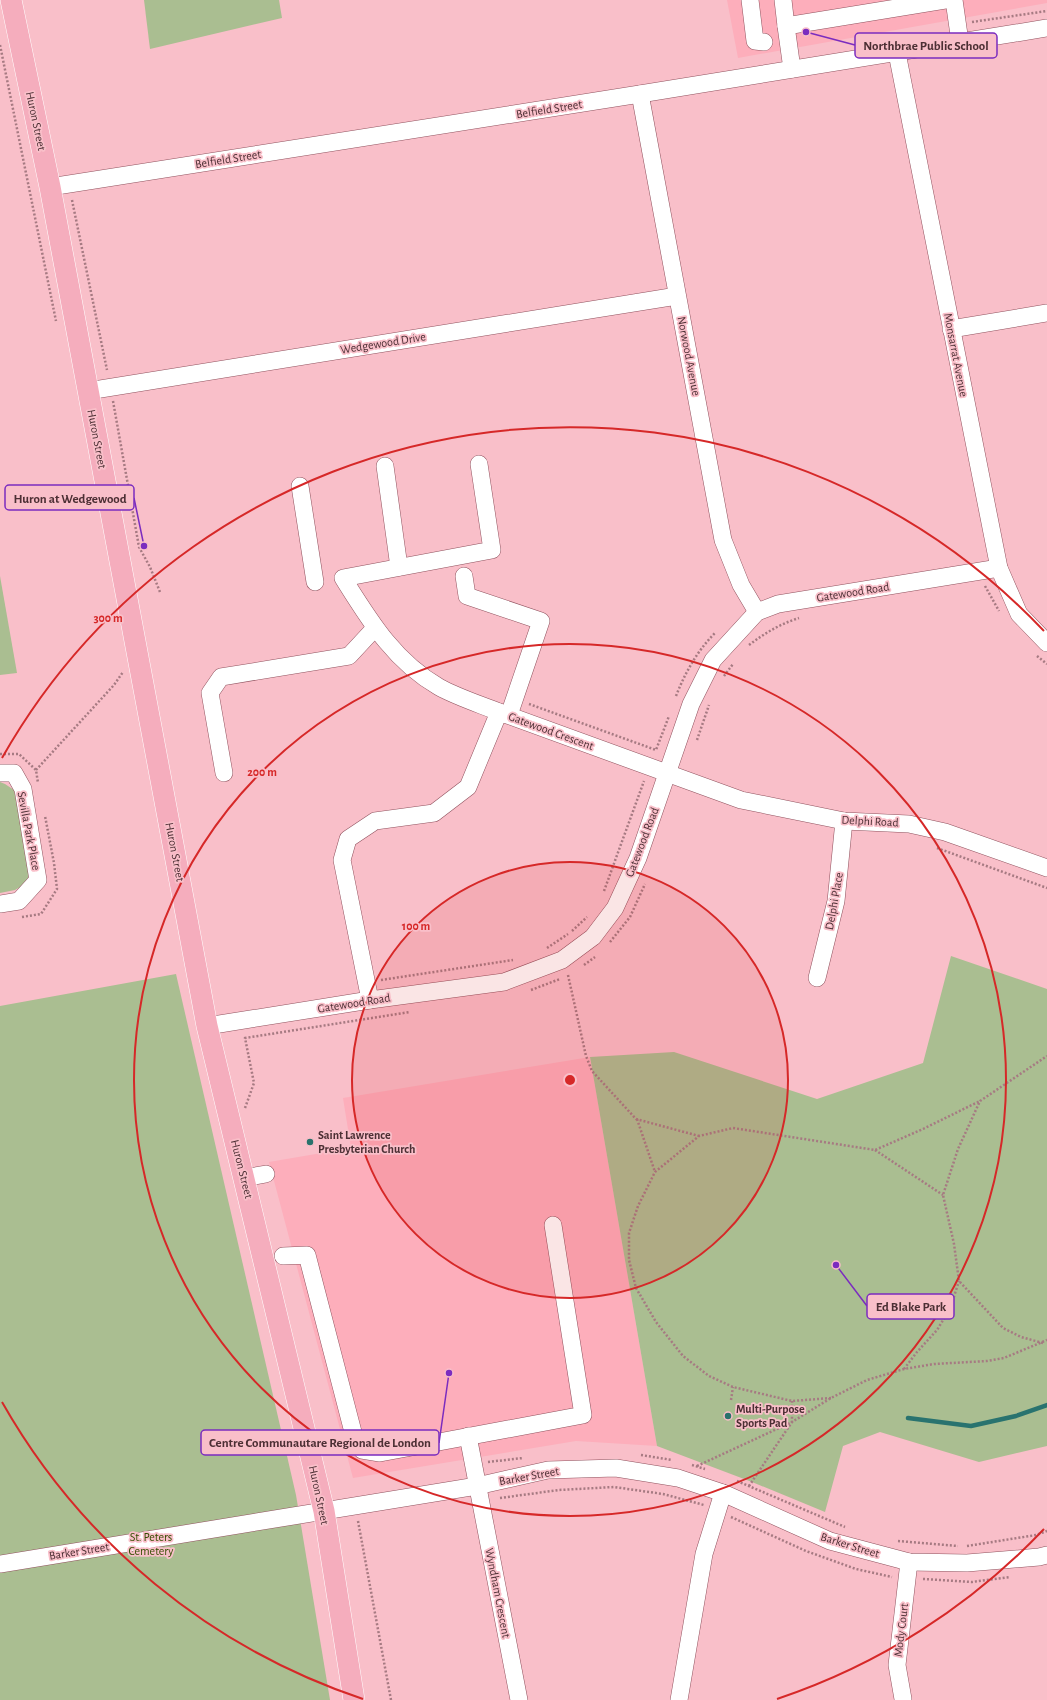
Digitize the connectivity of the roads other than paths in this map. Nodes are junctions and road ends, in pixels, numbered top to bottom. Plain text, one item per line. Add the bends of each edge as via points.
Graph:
1 (750, 0) edge
2 (782, 0) edge
3 (946, 0) edge
4 (954, 0) edge
5 (7, 1) edge
6 (786, 26) junction
7 (1047, 28) edge
8 (764, 42) dead end
9 (960, 42) junction
10 (896, 53) junction
11 (792, 69) junction
12 (640, 94) junction
13 (50, 187) junction
14 (677, 296) junction
15 (1047, 314) edge
16 (951, 329) junction
17 (88, 391) junction
18 (479, 464) dead end
19 (386, 466) dead end
20 (300, 486) dead end
21 (399, 566) junction
22 (999, 568) junction
23 (464, 576) dead end
24 (315, 582) dead end
25 (757, 612) junction
26 (374, 629) junction
27 (1047, 643) edge
28 (504, 713) junction
29 (224, 772) dead end
30 (0, 773) edge
31 (668, 773) junction
32 (844, 821) junction
33 (1047, 868) edge
34 (0, 904) edge
35 (817, 978) dead end
36 (370, 1000) junction
37 (208, 1026) junction
38 (266, 1174) dead end
39 (244, 1178) junction
40 (553, 1225) dead end
41 (283, 1256) dead end
42 (468, 1436) junction
43 (479, 1493) junction
44 (723, 1493) junction
45 (324, 1510) junction
46 (1047, 1555) edge
47 (909, 1562) junction
48 (0, 1564) edge
49 (903, 1698) dead end
50 (354, 1700) edge
51 (519, 1700) edge
52 (679, 1700) edge

1 - 8 street via 755,41
2 - 6 street
3 - 6 street
4 - 9 street
5 - 13 main road, Huron Street
6 - 11 street
7 - 9 street, Belfield Street
9 - 10 street, Belfield Street
10 - 11 street, Belfield Street
10 - 16 street, Monsarrat Avenue
11 - 12 street, Belfield Street
12 - 13 street, Belfield Street
12 - 14 street, Norwood Avenue
13 - 17 main road, Huron Street
14 - 17 street, Wedgewood Drive
14 - 25 street, Norwood Avenue via 723,540 741,585
15 - 16 street
16 - 22 street, Monsarrat Avenue
17 - 37 main road, Huron Street
18 - 21 street via 492,550
19 - 21 street
20 - 24 street
21 - 26 street via 343,578
22 - 25 street, Gatewood Road via 778,604
22 - 27 street, Monsarrat Avenue via 1019,614
23 - 28 street via 467,596 541,621
25 - 31 street, Gatewood Road via 713,660 691,704
26 - 28 street via 407,664 440,687
26 - 29 street via 349,656 221,677 210,693
28 - 31 street, Gatewood Crescent
28 - 36 street, Gatewood Crescent via 468,787 434,813 375,821 348,839 342,860
30 - 34 street, Sevilla Park Place via 14,774 23,789 38,880 19,901
31 - 32 street, Delphi Road via 742,800
31 - 36 street, Gatewood Road via 638,858 615,908 594,937 562,960 504,982
32 - 33 street, Delphi Road via 909,824 945,832
32 - 35 street, Delphi Place via 836,901
36 - 37 street, Gatewood Road
37 - 39 main road, Huron Street
38 - 39 street
39 - 45 main road, Huron Street
40 - 42 street via 583,1415
41 - 42 street via 307,1255 353,1432 362,1450 380,1453
42 - 43 street, Wyndham Crescent
43 - 44 street, Barker Street via 548,1470 616,1468 678,1478
43 - 45 street, Barker Street
43 - 51 street, Wyndham Crescent
44 - 47 street, Barker Street via 830,1541
44 - 52 street via 704,1554
45 - 48 street, Barker Street
45 - 50 main road, Huron Street
46 - 47 street, Barker Street via 967,1563
47 - 49 street, Mody Court via 897,1665

